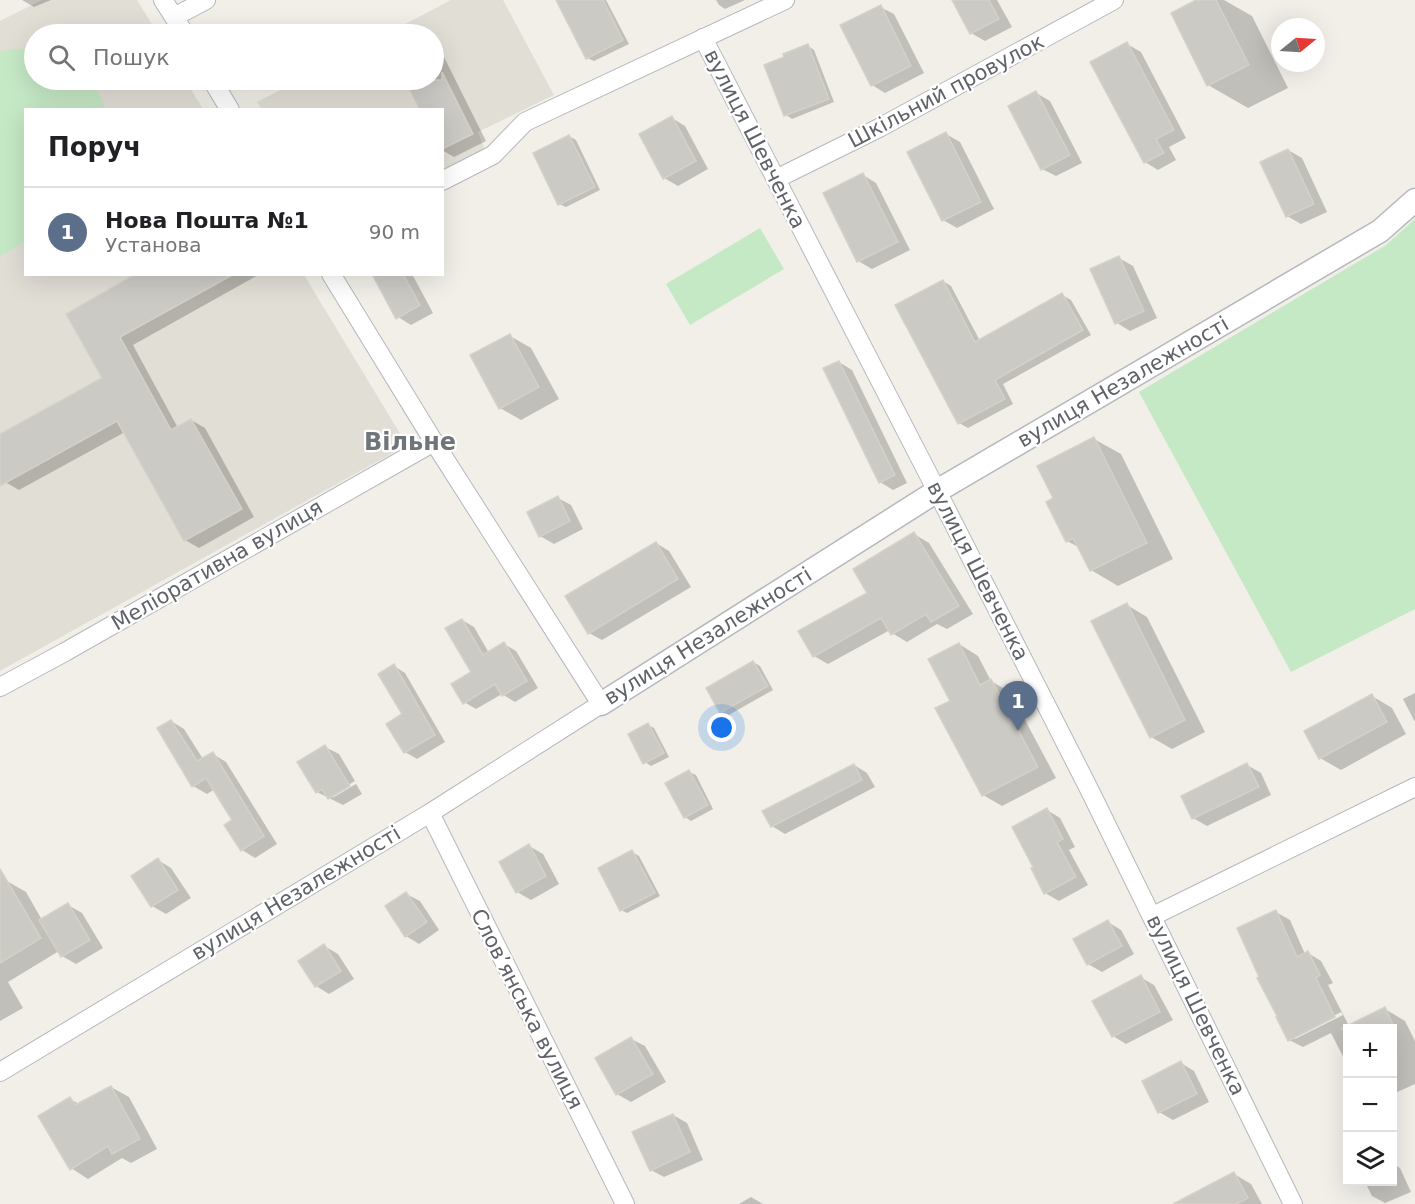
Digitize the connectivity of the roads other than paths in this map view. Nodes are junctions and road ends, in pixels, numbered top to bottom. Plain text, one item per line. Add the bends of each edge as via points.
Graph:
1 (163, 0) edge
2 (206, 0) edge
3 (785, 0) edge
4 (1114, 0) edge
5 (174, 17) junction
6 (178, 24) edge
7 (703, 38) junction
8 (218, 90) edge
9 (229, 108) edge
10 (776, 179) junction
11 (444, 180) edge
12 (1415, 200) edge
13 (332, 276) edge
14 (434, 442) junction
15 (937, 491) junction
16 (0, 687) edge
17 (601, 704) junction
18 (1415, 787) edge
19 (429, 813) junction
20 (1153, 916) junction
21 (0, 1072) edge
22 (625, 1204) edge
23 (1293, 1204) edge

1 - 5 street
2 - 5 street
3 - 7 street
4 - 10 street, Шкільний провулок via 879,128
5 - 6 street
7 - 10 street, вулиця Шевченка
7 - 11 street via 525,122 493,154
8 - 9 street
10 - 15 street, вулиця Шевченка
12 - 15 street, вулиця Незалежності via 1380,231
13 - 14 street
14 - 16 street, Меліоративна вулиця
14 - 17 street
15 - 17 street, вулиця Незалежності
15 - 20 street, вулиця Шевченка
17 - 19 street, вулиця Незалежності
18 - 20 street
19 - 21 street, вулиця Незалежності
19 - 22 street, Словʼянська вулиця
20 - 23 street, вулиця Шевченка

